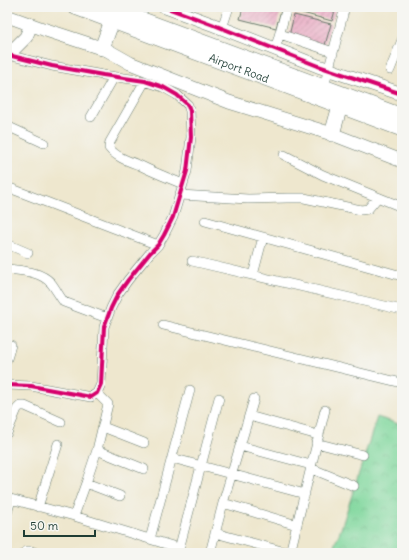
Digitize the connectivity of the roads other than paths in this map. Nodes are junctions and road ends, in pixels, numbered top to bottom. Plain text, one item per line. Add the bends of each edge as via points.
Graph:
1 (75, 7) edge
2 (165, 7) edge
3 (229, 7) edge
4 (287, 7) edge
5 (345, 7) edge
6 (113, 11) edge
7 (7, 16) edge
8 (31, 25) junction
9 (222, 28) junction
10 (280, 34) junction
11 (402, 40) edge
12 (102, 48) junction
13 (275, 50) junction
14 (333, 52) junction
15 (7, 56) edge
16 (329, 70) junction
17 (390, 70) dead end
18 (114, 77) junction
19 (145, 81) junction
20 (324, 87) junction
21 (402, 94) edge
22 (340, 106) junction
23 (402, 116) edge
24 (91, 117) dead end
25 (7, 126) edge
26 (402, 129) edge
27 (332, 134) junction
28 (44, 143) dead end
29 (284, 155) dead end
30 (402, 161) edge
31 (183, 184) junction
32 (7, 187) edge
33 (180, 195) junction
34 (378, 197) junction
35 (402, 207) edge
36 (204, 221) dead end
37 (263, 237) junction
38 (7, 244) edge
39 (158, 245) junction
40 (28, 253) dead end
41 (192, 261) dead end
42 (7, 269) edge
43 (253, 275) junction
44 (402, 276) edge
45 (402, 310) edge
46 (107, 318) junction
47 (163, 325) dead end
48 (11, 345) dead end
49 (7, 359) edge
50 (402, 383) edge
51 (7, 385) edge
52 (190, 390) dead end
53 (97, 392) junction
54 (219, 398) dead end
55 (254, 399) dead end
56 (325, 410) dead end
57 (249, 416) junction
58 (61, 422) dead end
59 (103, 427) junction
60 (7, 433) edge
61 (317, 439) junction
62 (144, 442) dead end
63 (58, 444) dead end
64 (240, 446) junction
65 (97, 450) junction
66 (363, 455) dead end
67 (172, 458) junction
68 (201, 466) junction
69 (310, 466) junction
70 (144, 469) dead end
71 (232, 475) junction
72 (86, 483) junction
73 (354, 486) dead end
74 (305, 494) junction
75 (120, 496) dead end
76 (9, 499) edge
77 (223, 503) junction
78 (38, 507) junction
79 (7, 513) edge
80 (74, 516) junction
81 (297, 525) junction
82 (216, 533) junction
83 (150, 539) junction
84 (178, 550) edge
85 (25, 553) edge
86 (36, 553) edge
87 (210, 553) edge
88 (289, 553) edge

1 - 6 main road, Airport Road
2 - 9 street
3 - 9 street
4 - 10 street
5 - 14 street
6 - 12 main road
6 - 20 main road, Airport Road
6 - 22 main road, Airport Road
7 - 8 street
8 - 12 street
8 - 15 street via 26,37
9 - 13 street
10 - 13 street
10 - 14 street
11 - 17 street
12 - 27 street via 130,63 229,102
13 - 16 street
14 - 16 street
15 - 18 street
16 - 20 street
16 - 21 street
18 - 19 street
18 - 24 street
19 - 31 street via 163,87 188,105 191,137
19 - 31 street via 109,148 120,157
20 - 23 main road, Airport Road
22 - 26 main road, Airport Road
22 - 27 main road
25 - 28 street
27 - 30 street
29 - 34 street
31 - 33 street
32 - 39 street
33 - 34 street via 248,199 304,198 361,210 368,209
33 - 39 street via 173,217
34 - 35 street
36 - 37 street
37 - 43 street
37 - 44 street
38 - 40 street
39 - 46 street via 118,294
41 - 43 street
42 - 46 street via 39,275 52,284 64,302
43 - 45 street
46 - 53 street via 104,327 101,384
47 - 50 street
48 - 49 street
51 - 53 street via 31,386 91,396
52 - 67 street
53 - 59 street via 108,404
54 - 68 street
55 - 57 street
56 - 61 street
57 - 61 street
57 - 64 street
58 - 60 street via 20,406
59 - 62 street
59 - 65 street
61 - 66 street
61 - 69 street
63 - 78 street
64 - 69 street
64 - 71 street
65 - 70 street
65 - 72 street
67 - 68 street
67 - 83 street
68 - 71 street
68 - 84 street
69 - 73 street
69 - 74 street
71 - 74 street
71 - 77 street
72 - 75 street
72 - 80 street
74 - 81 street
76 - 78 street
76 - 79 street
77 - 81 street
77 - 82 street
78 - 80 street
80 - 83 street
81 - 88 street
82 - 87 street
82 - 88 street
83 - 84 street
85 - 86 street

